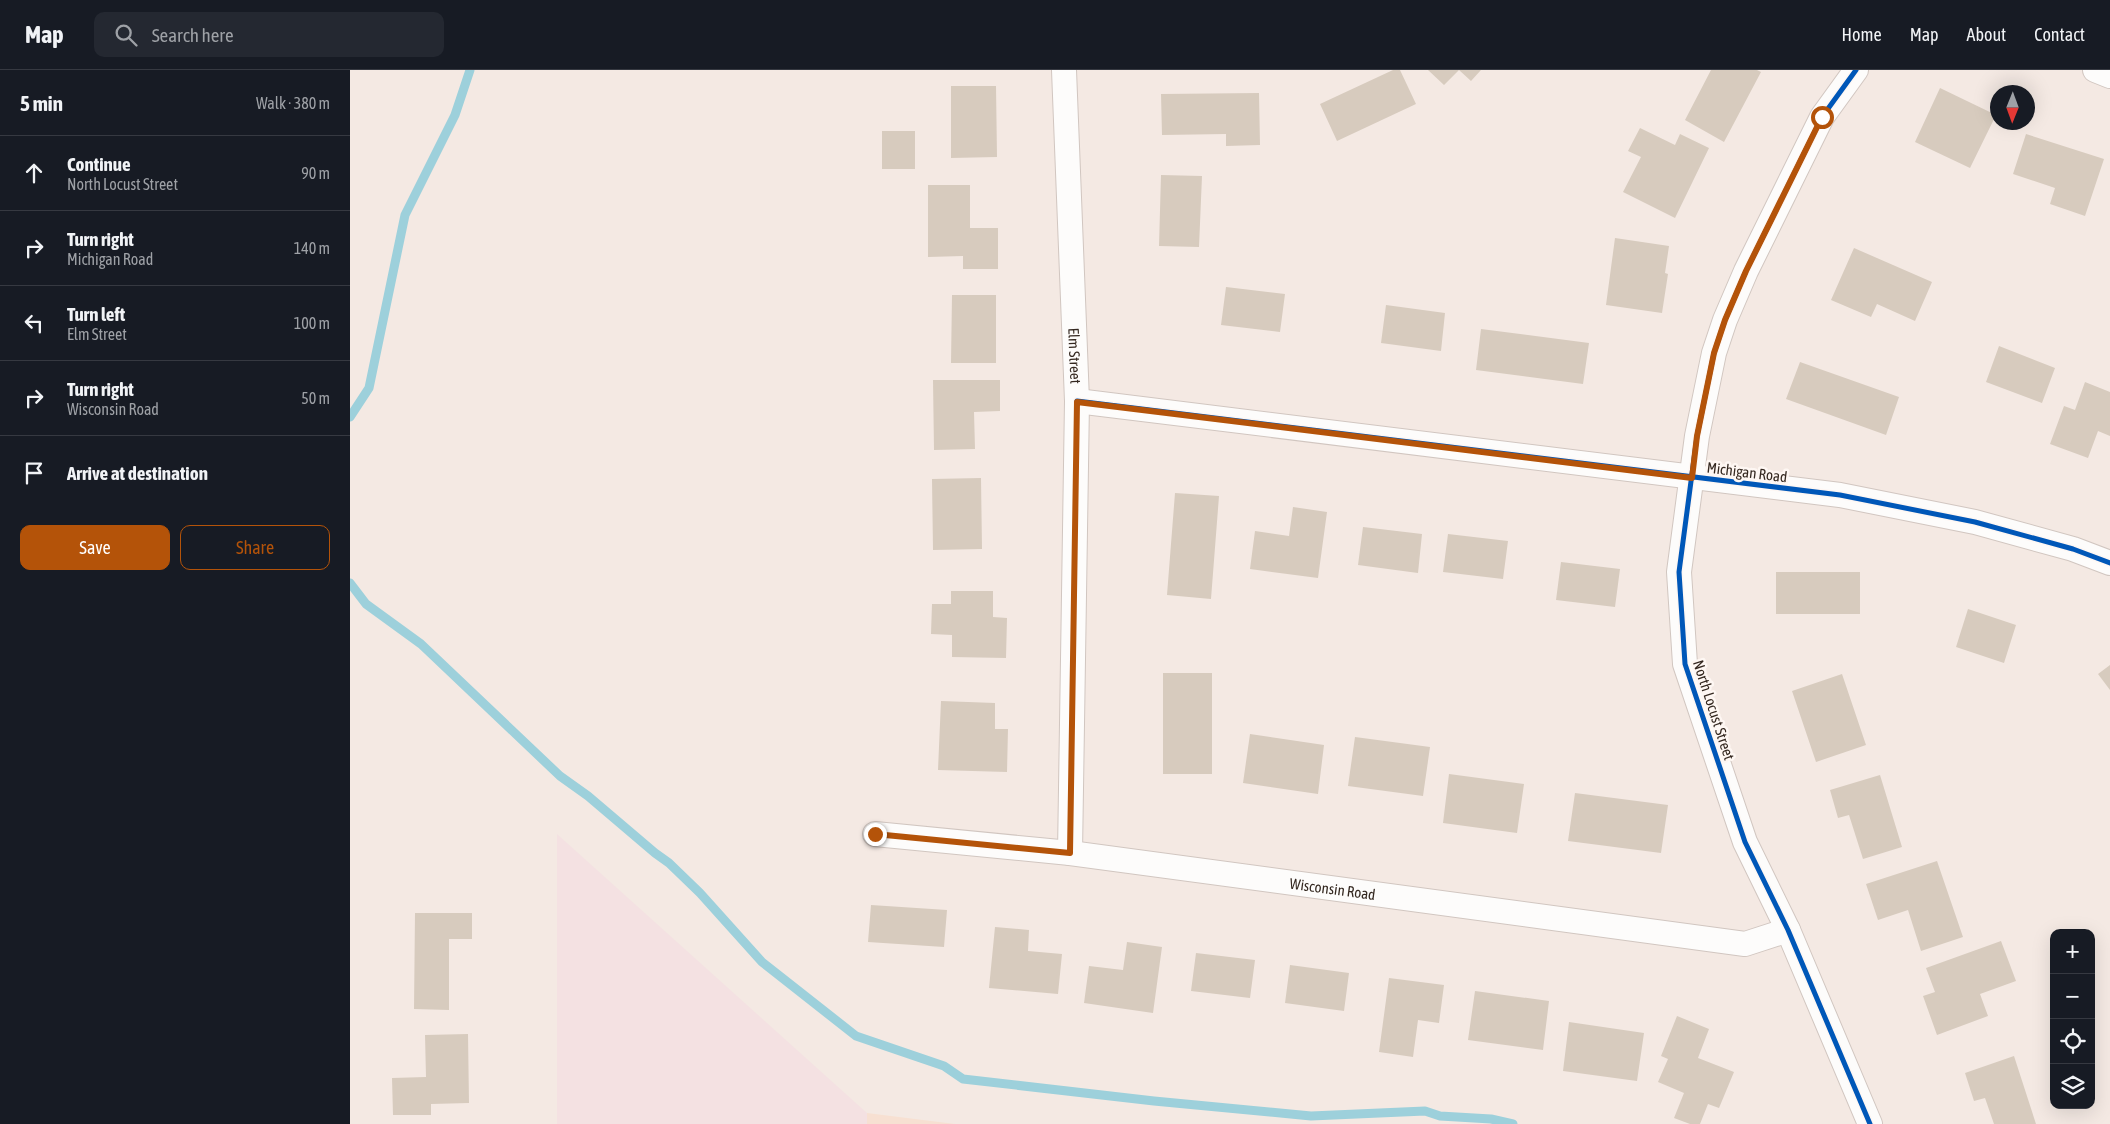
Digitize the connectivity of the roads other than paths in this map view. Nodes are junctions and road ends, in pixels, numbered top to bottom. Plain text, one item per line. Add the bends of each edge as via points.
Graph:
1 (1064, 70) edge
2 (1856, 70) edge
3 (2095, 70) edge
4 (2110, 76) edge
5 (1077, 402) junction
6 (1692, 478) junction
7 (2110, 563) edge
8 (875, 834) dead end
9 (1070, 853) junction
10 (1788, 930) junction
11 (1870, 1124) edge

1 - 5 street, Elm Street
2 - 6 street, North Locust Street via 1822,117 1725,320 1712,362
3 - 4 street
5 - 6 street, Michigan Road
5 - 9 street, Elm Street
6 - 7 street, Michigan Road via 1840,496 1941,514 2018,532
6 - 10 street, North Locust Street via 1678,572 1685,664 1744,842
8 - 9 street, Wisconsin Road
9 - 10 street, Wisconsin Road via 1745,944
10 - 11 street, North Locust Street

